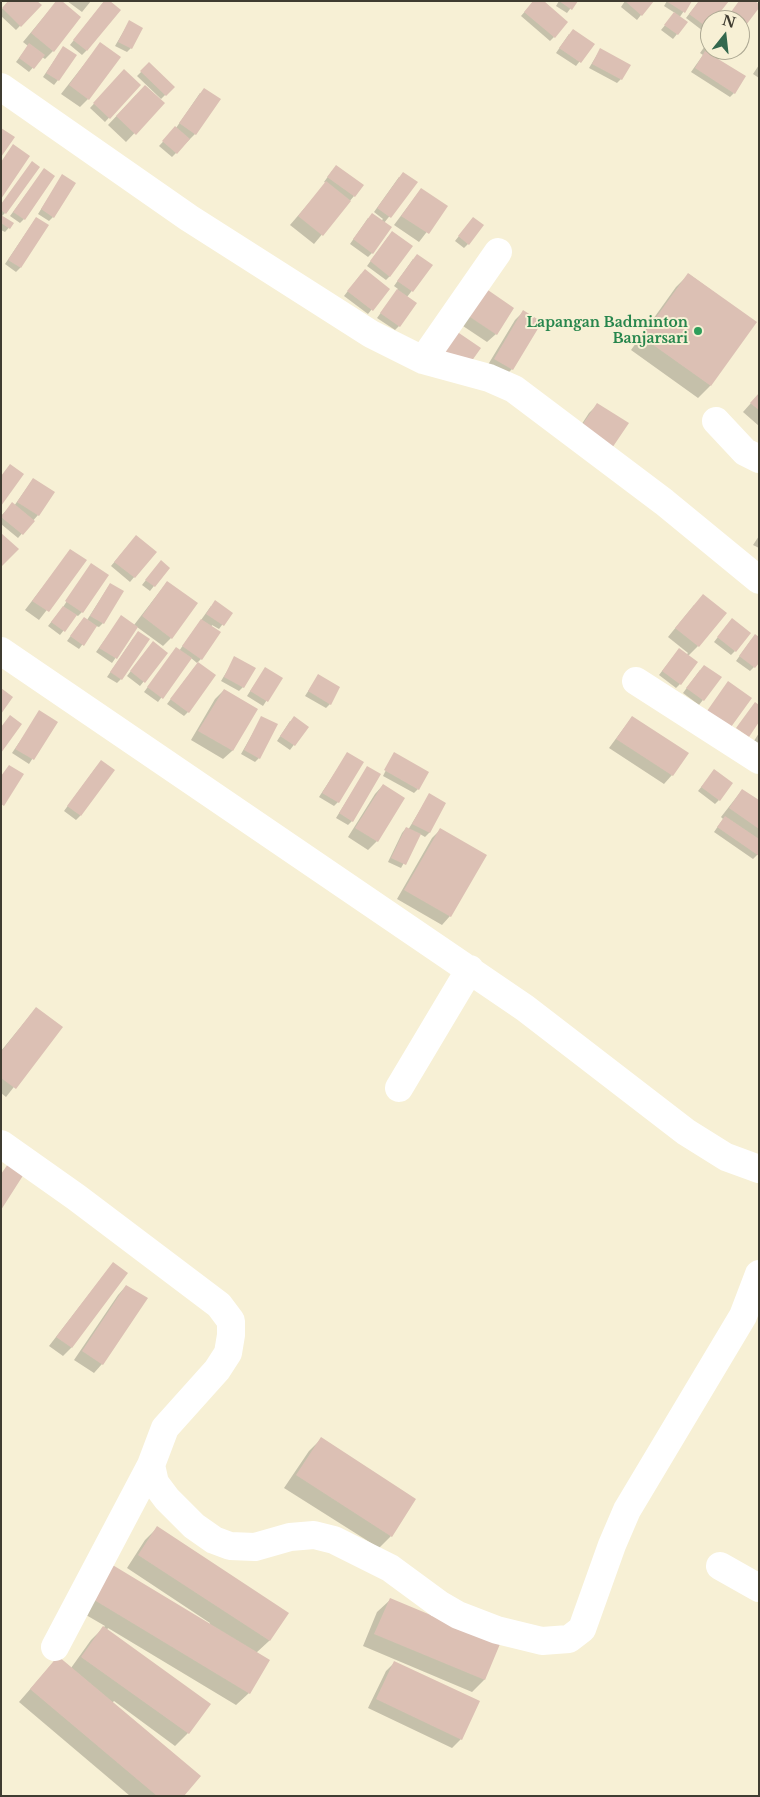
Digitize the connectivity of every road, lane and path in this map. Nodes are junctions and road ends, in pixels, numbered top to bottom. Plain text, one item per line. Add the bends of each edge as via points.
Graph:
1 (1, 88) edge
2 (498, 252) dead end
3 (423, 360) junction
4 (716, 422) dead end
5 (759, 459) edge
6 (759, 580) edge
7 (1, 651) edge
8 (636, 681) dead end
9 (759, 760) edge
10 (470, 969) junction
11 (399, 1088) dead end
12 (1, 1144) edge
13 (759, 1169) edge
14 (759, 1274) edge
15 (151, 1465) junction
16 (720, 1566) dead end
17 (759, 1588) edge
18 (55, 1647) dead end

1 - 3 street via 164,202 285,281 371,334
2 - 3 street
3 - 6 street via 489,378 514,389 664,502
4 - 5 street via 745,452
7 - 10 street
8 - 9 street
10 - 11 street
10 - 13 street via 686,1132 726,1157
12 - 15 street via 219,1305 231,1321 228,1353 217,1370 165,1428
14 - 15 street via 743,1316 627,1510 582,1629 569,1640 542,1641 497,1630 458,1614 390,1568 358,1549 334,1540 314,1535 255,1546 230,1546 214,1540 194,1526 167,1499 155,1482
15 - 18 street
16 - 17 street

